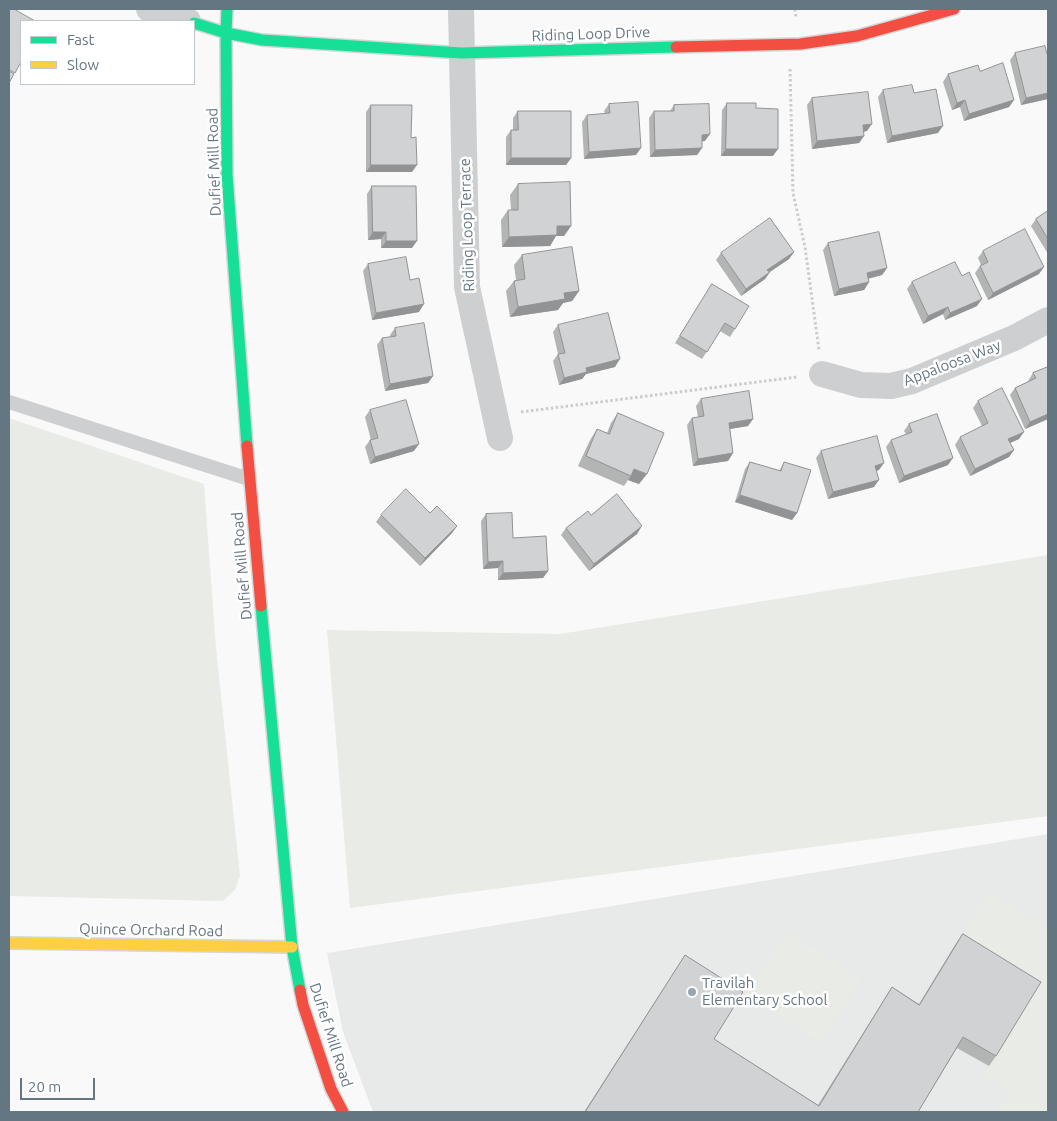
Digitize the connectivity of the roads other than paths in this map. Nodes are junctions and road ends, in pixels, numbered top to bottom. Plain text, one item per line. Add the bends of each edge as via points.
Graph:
1 (149, 9) edge
2 (227, 9) edge
3 (461, 9) edge
4 (954, 9) edge
5 (185, 20) edge
6 (195, 23) edge
7 (226, 33) junction
8 (462, 53) junction
9 (1048, 320) edge
10 (822, 374) road end
11 (9, 402) edge
12 (498, 426) road end
13 (249, 479) junction
14 (9, 943) edge
15 (292, 947) junction
16 (343, 1112) edge

1 - 5 street
2 - 7 main road, Dufief Mill Road
3 - 8 street, Riding Loop Terrace
4 - 8 main road, Riding Loop Drive via 857,36 800,44
6 - 7 main road, Riding Loop Drive
7 - 8 main road, Riding Loop Drive via 262,40
7 - 13 main road, Dufief Mill Road via 227,175
8 - 12 street, Riding Loop Terrace via 467,287
9 - 10 street, Appaloosa Way via 1014,338 891,386 862,385
11 - 13 lane
13 - 15 main road, Dufief Mill Road
14 - 15 main road, Quince Orchard Road
15 - 16 main road, Dufief Mill Road via 303,1005 331,1089

